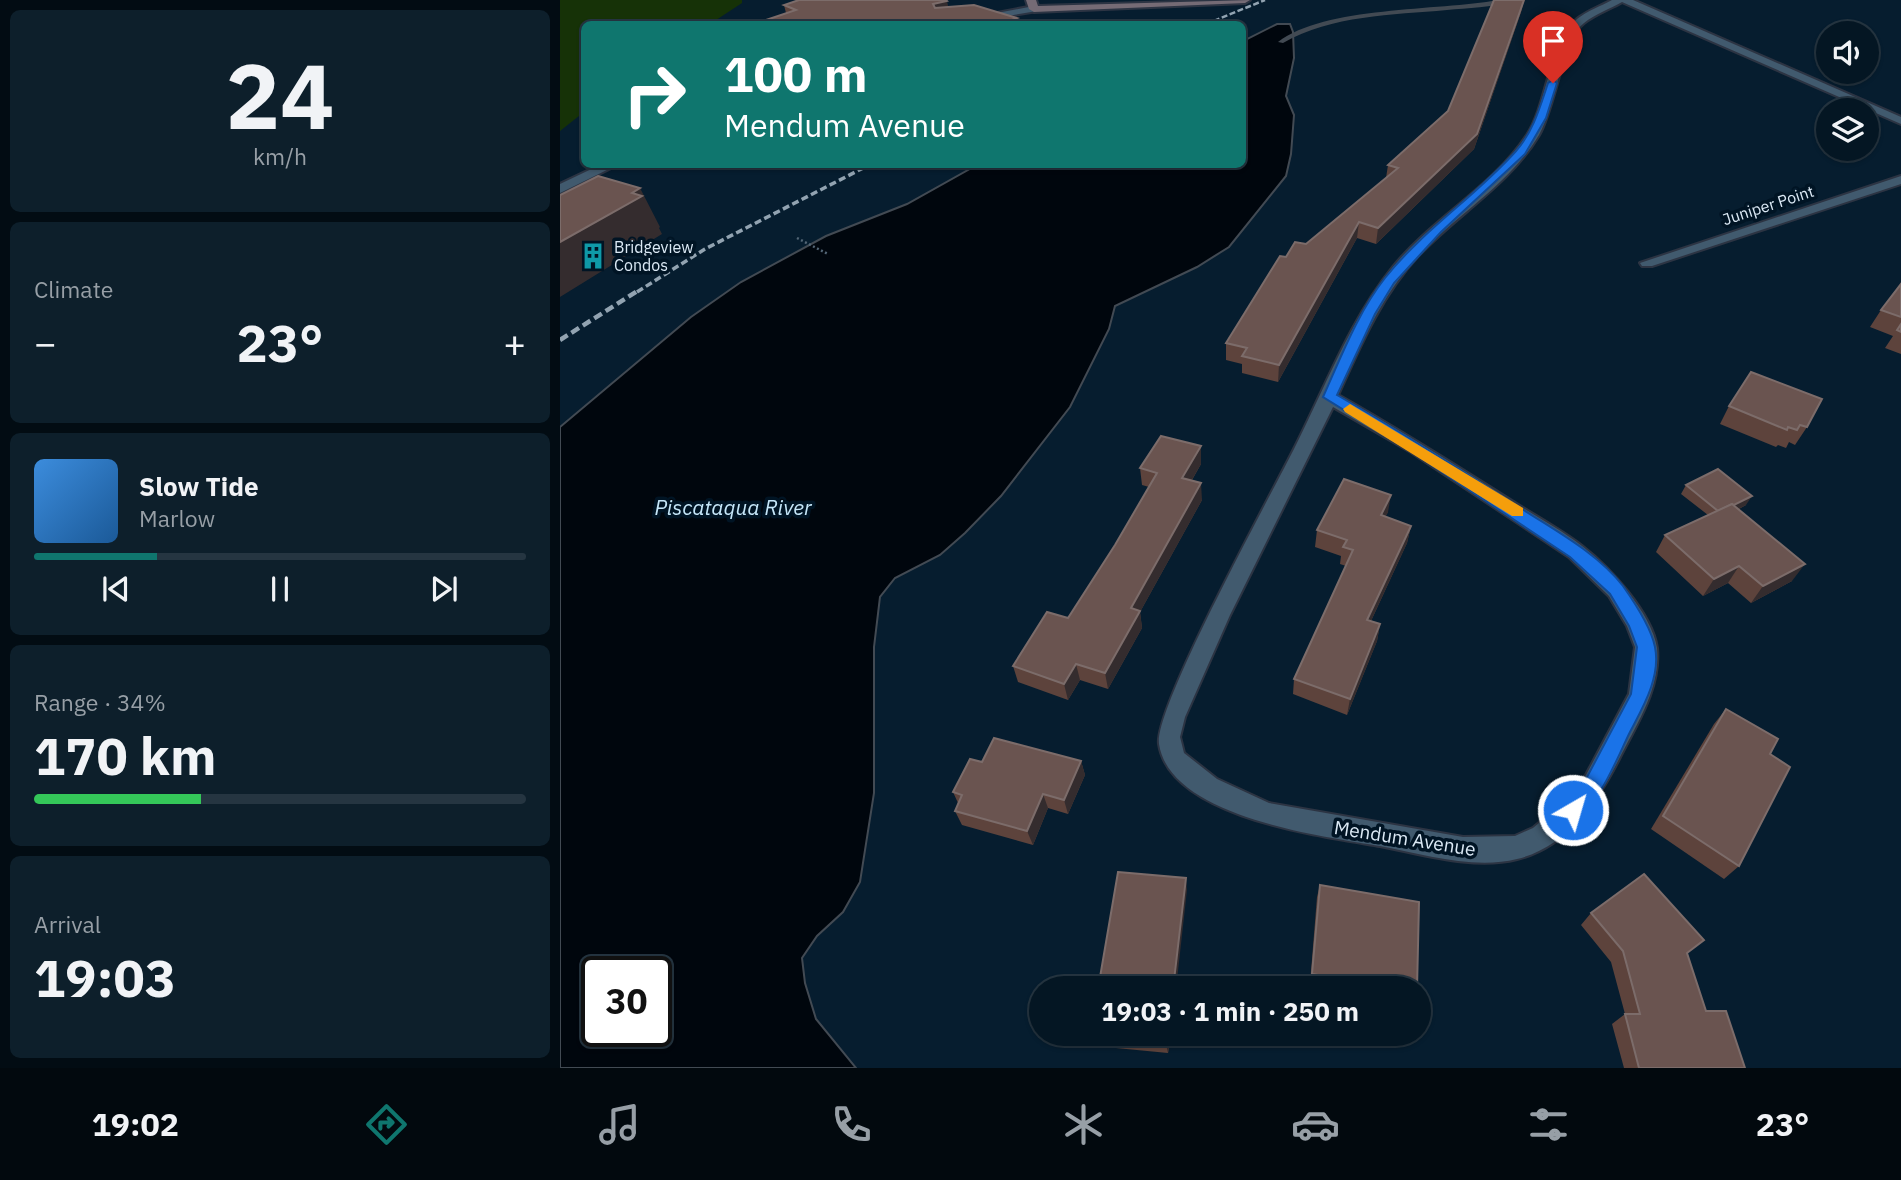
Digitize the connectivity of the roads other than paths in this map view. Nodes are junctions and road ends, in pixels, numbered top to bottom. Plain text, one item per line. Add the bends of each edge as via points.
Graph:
1 (1245, 0) edge
2 (1619, 0) edge
3 (1625, 0) edge
4 (1222, 2) edge
5 (1032, 4) edge
6 (951, 11) edge
7 (964, 20) junction
8 (959, 21) edge
9 (1901, 121) edge
10 (604, 168) edge
11 (1901, 180) edge
12 (560, 189) edge
13 (1647, 263) dead end
14 (1329, 397) junction

1 - 4 main road
2 - 14 street, Mendum Avenue via 1574,25 1533,135 1389,281
3 - 9 street
4 - 5 main road
5 - 7 street
6 - 7 street
7 - 8 street
10 - 12 street
11 - 13 street, Juniper Point
14 - 14 street, Mendum Avenue via 1174,717 1169,737 1174,758 1209,787 1268,814 1463,849 1515,848 1542,836 1573,810 1594,783 1640,695 1646,647 1636,623 1616,590 1576,552 1418,448

